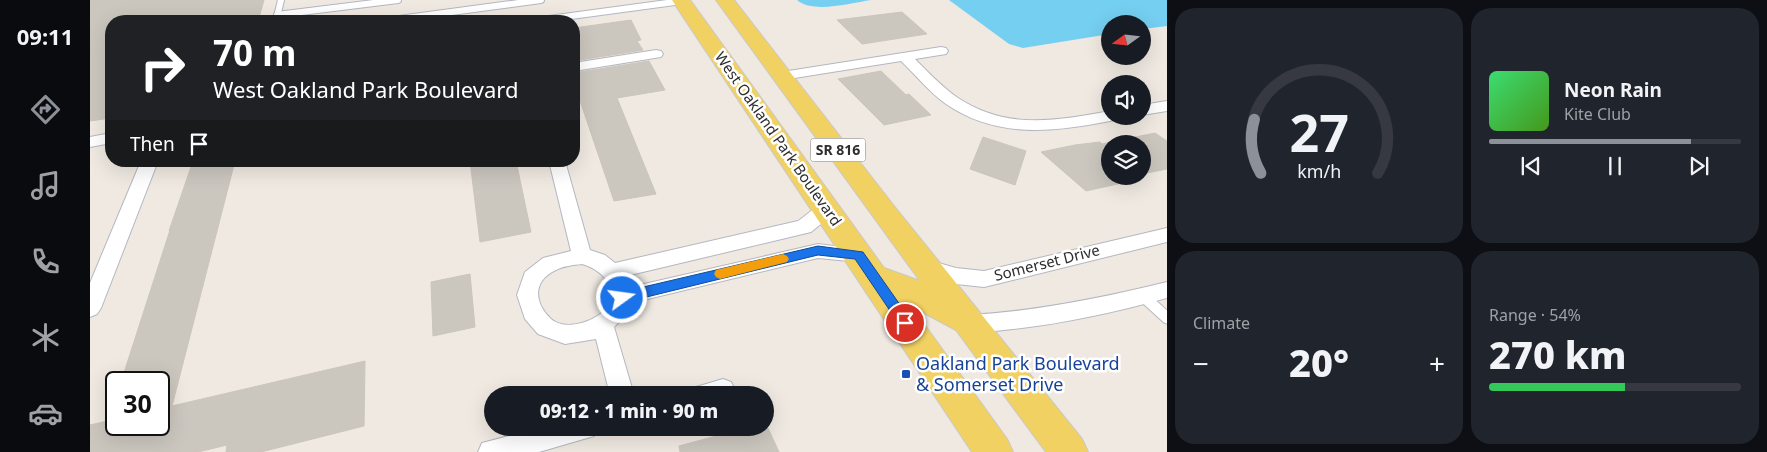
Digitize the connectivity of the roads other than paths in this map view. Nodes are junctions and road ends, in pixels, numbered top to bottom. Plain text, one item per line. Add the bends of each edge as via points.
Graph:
1 (281, 0) edge
2 (398, 0) edge
3 (542, 0) edge
4 (681, 0) edge
5 (726, 0) edge
6 (277, 15) edge
7 (296, 15) edge
8 (429, 15) edge
9 (576, 15) edge
10 (940, 51) dead end
11 (656, 54) dead end
12 (904, 57) junction
13 (580, 66) edge
14 (782, 76) junction
15 (1167, 106) edge
16 (1151, 109) edge
17 (1101, 118) edge
18 (105, 139) edge
19 (90, 142) edge
20 (148, 167) edge
21 (560, 167) edge
22 (826, 210) junction
23 (1167, 234) edge
24 (582, 256) junction
25 (635, 266) joint
26 (866, 266) junction
27 (928, 268) junction
28 (613, 271) junction
29 (1167, 290) edge
30 (1143, 296) junction
31 (622, 298) junction
32 (90, 308) edge
33 (1167, 318) edge
34 (970, 324) junction
35 (603, 325) junction
36 (620, 386) edge
37 (554, 436) edge
38 (491, 452) edge
39 (994, 452) edge
40 (1069, 452) edge

1 - 6 lane
2 - 7 lane
3 - 8 lane
4 - 9 lane
4 - 22 main road, West Oakland Park Boulevard / SR 816
5 - 14 main road, SR 816
10 - 12 street
11 - 13 street
12 - 14 street
12 - 17 street via 951,101 985,119 1019,127 1053,127
14 - 27 main road, SR 816
15 - 16 street
18 - 19 street
20 - 32 street
21 - 24 street
22 - 25 street via 804,227
22 - 26 main road, West Oakland Park Boulevard / SR 816
23 - 27 street, Somerset Drive via 984,279
24 - 28 street via 599,260
24 - 35 street via 548,264 535,275 527,289 526,304 534,318 556,332 585,332
25 - 28 street
26 - 31 street via 818,251
26 - 34 main road
26 - 39 main road, West Oakland Park Boulevard / SR 816
27 - 34 main road, SR 816
28 - 31 street via 621,282
29 - 30 street
30 - 33 lane
30 - 34 street via 1018,321
31 - 35 street via 616,312
34 - 40 main road, SR 816
35 - 36 street
37 - 38 street

